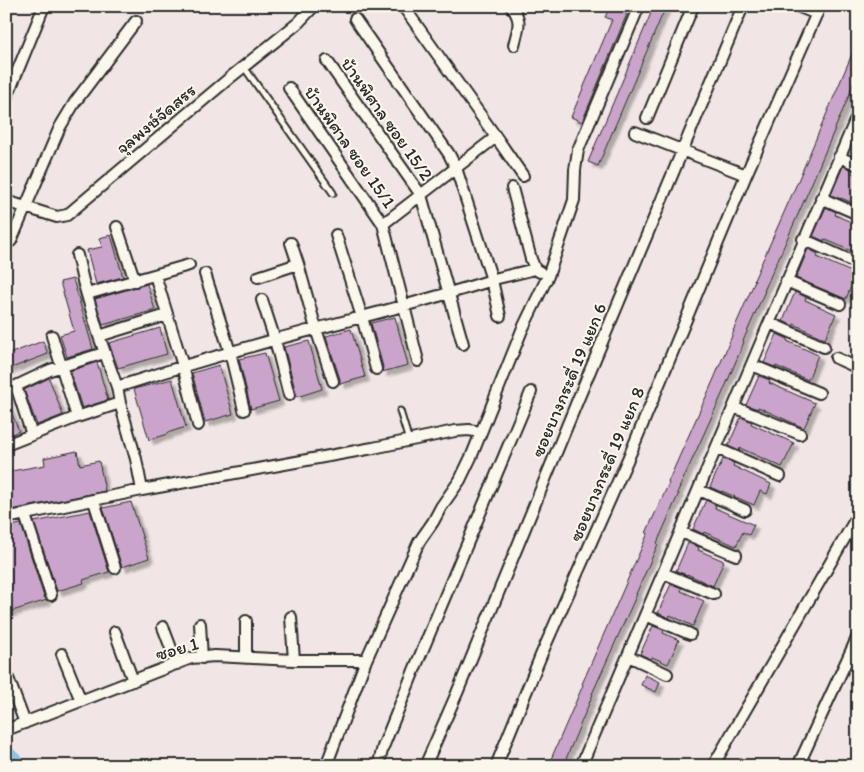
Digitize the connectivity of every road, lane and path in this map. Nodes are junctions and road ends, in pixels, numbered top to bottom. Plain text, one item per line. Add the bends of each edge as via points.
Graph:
1 (44, 6) edge
2 (314, 6) edge
3 (403, 6) edge
4 (512, 6) edge
5 (626, 6) edge
6 (693, 6) edge
7 (743, 6) edge
8 (797, 6) edge
9 (638, 9) edge
10 (818, 10) edge
11 (355, 20) dead end
12 (136, 21) dead end
13 (514, 45) dead end
14 (328, 61) dead end
15 (244, 67) junction
16 (289, 88) dead end
17 (6, 99) edge
18 (858, 115) edge
19 (646, 118) dead end
20 (635, 132) dead end
21 (496, 137) junction
22 (683, 150) junction
23 (839, 157) junction
24 (858, 165) edge
25 (456, 168) junction
26 (746, 174) junction
27 (523, 176) dead end
28 (512, 188) dead end
29 (333, 193) dead end
30 (421, 195) junction
31 (821, 198) junction
32 (6, 202) edge
33 (25, 208) junction
34 (858, 214) edge
35 (383, 224) junction
36 (117, 226) dead end
37 (336, 235) dead end
38 (804, 239) junction
39 (11, 241) dead end
40 (291, 244) dead end
41 (77, 255) dead end
42 (298, 264) junction
43 (858, 264) edge
44 (189, 265) dead end
45 (536, 269) junction
46 (205, 274) dead end
47 (156, 275) junction
48 (548, 276) junction
49 (258, 277) dead end
50 (495, 279) junction
51 (135, 281) junction
52 (786, 281) junction
53 (87, 294) junction
54 (449, 294) junction
55 (262, 300) dead end
56 (840, 304) dead end
57 (405, 306) junction
58 (168, 315) junction
59 (500, 316) dead end
60 (362, 317) junction
61 (770, 323) junction
62 (316, 329) junction
63 (52, 336) dead end
64 (99, 336) junction
65 (275, 340) junction
66 (463, 344) dead end
67 (824, 347) dead end
68 (230, 352) junction
69 (104, 353) junction
70 (836, 358) dead end
71 (418, 361) dead end
72 (752, 365) junction
73 (61, 366) junction
74 (183, 366) junction
75 (858, 368) edge
76 (376, 369) dead end
77 (333, 382) dead end
78 (11, 387) edge
79 (117, 387) junction
80 (531, 392) dead end
81 (819, 393) dead end
82 (289, 395) dead end
83 (120, 403) junction
84 (734, 407) junction
85 (244, 410) dead end
86 (400, 411) dead end
87 (77, 417) junction
88 (198, 425) dead end
89 (480, 432) junction
90 (800, 434) dead end
91 (32, 435) junction
92 (408, 441) junction
93 (6, 445) edge
94 (716, 448) junction
95 (780, 476) dead end
96 (142, 490) junction
97 (699, 490) junction
98 (94, 501) junction
99 (745, 510) dead end
100 (25, 515) junction
101 (858, 515) edge
102 (6, 518) edge
103 (681, 532) junction
104 (736, 556) dead end
105 (115, 568) dead end
106 (663, 573) junction
107 (714, 594) dead end
108 (51, 595) dead end
109 (645, 615) junction
110 (291, 617) dead end
111 (246, 621) dead end
112 (200, 624) dead end
113 (163, 627) dead end
114 (115, 632) dead end
115 (690, 634) dead end
116 (858, 636) edge
117 (62, 654) dead end
118 (628, 656) junction
119 (202, 658) junction
120 (246, 658) junction
121 (294, 660) junction
122 (366, 660) junction
123 (177, 664) junction
124 (667, 674) dead end
125 (8, 678) dead end
126 (133, 681) junction
127 (81, 701) junction
128 (25, 723) junction
129 (6, 730) edge
130 (326, 766) edge
131 (378, 766) edge
132 (425, 766) edge
133 (496, 766) edge
134 (581, 766) edge
135 (713, 766) edge
136 (798, 766) edge

1 - 17 street
2 - 15 street, จุลพงษ์จัดสรร
3 - 21 street
4 - 13 street via 519,20
5 - 9 street
6 - 19 street
7 - 22 street, ซอยบางกระดี่ 19 แยก 6
8 - 10 street
9 - 48 street via 578,150 574,200
10 - 26 street
11 - 25 street
12 - 33 street via 60,127
14 - 30 street, บ้านพิศาล ซอย 15/2
15 - 29 lane
15 - 33 street, จุลพงษ์จัดสรร via 66,215 57,217
16 - 35 street, บ้านพิศาล ซอย 15/1
18 - 23 street
20 - 22 street
21 - 25 street
21 - 27 street
22 - 26 street
22 - 132 street, ซอยบางกระดี่ 19 แยก 6
23 - 24 street
23 - 31 street
25 - 30 street
25 - 50 street
26 - 133 street, ซอยบางกระดี่ 19 แยก 8
28 - 45 street
30 - 35 street
30 - 54 street, บ้านพิศาล ซอย 15/2
31 - 34 street
31 - 38 street
32 - 33 street, จุลพงษ์จัดสรร
33 - 39 street
35 - 57 street, บ้านพิศาล ซอย 15/1
36 - 51 street
37 - 60 street
38 - 43 street
38 - 52 street
40 - 42 street
41 - 53 street
42 - 49 street
42 - 62 street
44 - 47 street
45 - 48 street
45 - 50 street
46 - 68 street
47 - 51 street
47 - 58 street
48 - 89 street
50 - 54 street
50 - 59 street
51 - 53 street
52 - 56 street
52 - 61 street
53 - 64 street
54 - 57 street
54 - 66 street, บ้านพิศาล ซอย 15/2
55 - 65 street
57 - 60 street
57 - 71 street, บ้านพิศาล ซอย 15/1
58 - 64 street
58 - 74 street
60 - 62 street
60 - 76 street
61 - 67 street
61 - 72 street
62 - 65 street
62 - 77 street
63 - 73 street
64 - 69 street
65 - 68 street
65 - 82 street
68 - 74 street
68 - 85 street
69 - 73 street
69 - 79 street
70 - 75 street
72 - 81 street
72 - 84 street
73 - 78 street
73 - 87 street
74 - 79 street
74 - 88 street
78 - 91 street
79 - 83 street
80 - 131 street via 415,668
83 - 87 street
83 - 96 street via 134,448
84 - 90 street
84 - 94 street
86 - 92 lane
87 - 91 street
89 - 92 street via 455,431
89 - 122 street via 460,480 419,542
91 - 93 street
92 - 96 street
94 - 95 street
94 - 97 street
96 - 98 street
97 - 99 street
97 - 103 street
98 - 100 street
98 - 105 street
100 - 102 street
100 - 108 street
101 - 135 street
103 - 104 street
103 - 106 street
106 - 107 street
106 - 109 street
109 - 115 street
109 - 118 street
110 - 121 street
111 - 120 street
112 - 119 street
113 - 123 street
114 - 126 street
116 - 136 street
117 - 127 street
118 - 124 street
118 - 134 street
119 - 120 street, ซอย 1
119 - 123 street, ซอย 1 via 191,658
120 - 121 street, ซอย 1
121 - 122 street, ซอย 1
122 - 130 street
123 - 126 street, ซอย 1
125 - 128 street
126 - 127 street, ซอย 1
127 - 128 street, ซอย 1
128 - 129 street, ซอย 1

